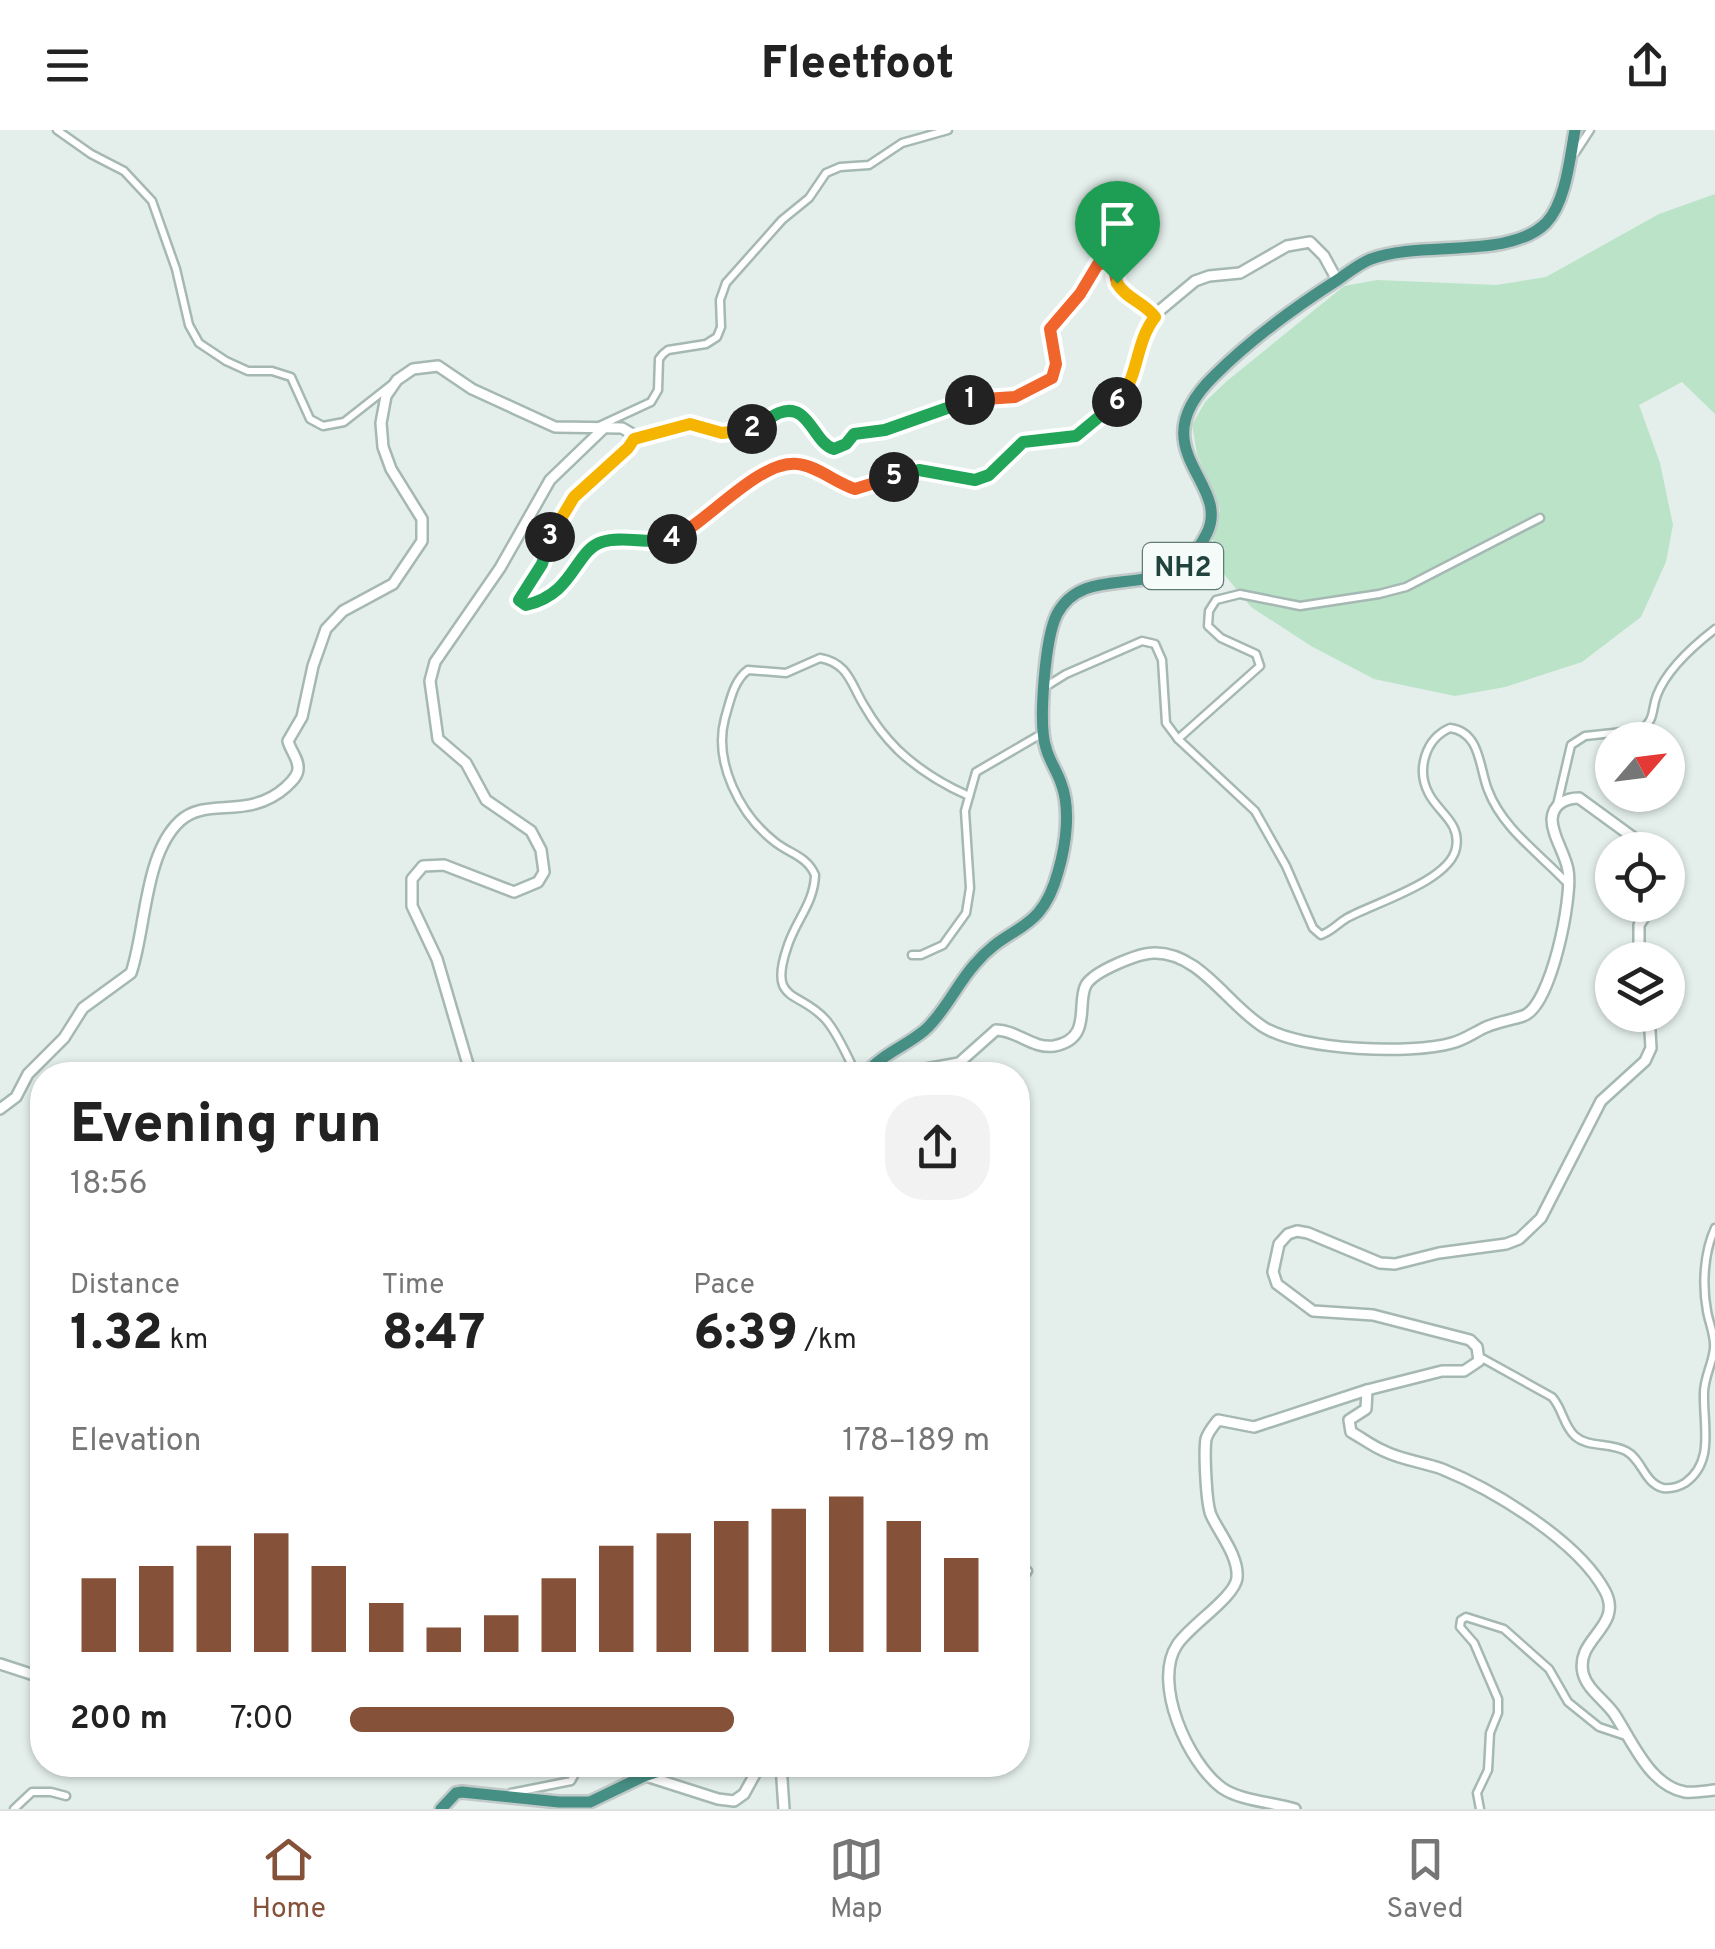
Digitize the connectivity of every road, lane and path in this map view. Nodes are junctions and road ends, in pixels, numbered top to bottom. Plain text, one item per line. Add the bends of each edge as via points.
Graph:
1 (58, 130) edge
2 (948, 130) edge
3 (1575, 130) edge
4 (1590, 130) edge
5 (1569, 163) junction
6 (1337, 280) junction
7 (1155, 317) junction
8 (397, 380) junction
9 (604, 428) junction
10 (591, 429) junction
11 (634, 439) junction
12 (1540, 518) dead end
13 (1715, 629) edge
14 (1044, 688) junction
15 (1044, 732) junction
16 (1178, 740) junction
17 (969, 796) junction
18 (1557, 806) junction
19 (1625, 832) edge
20 (1570, 886) junction
21 (912, 955) dead end
22 (1650, 1032) edge
23 (40, 1062) edge
24 (467, 1062) edge
25 (850, 1062) edge
26 (875, 1062) edge
27 (959, 1062) edge
28 (30, 1072) edge
29 (0, 1108) edge
30 (1715, 1228) edge
31 (1480, 1357) junction
32 (1366, 1390) junction
33 (0, 1664) edge
34 (30, 1672) edge
35 (1626, 1736) junction
36 (574, 1777) edge
37 (642, 1777) edge
38 (647, 1777) edge
39 (753, 1777) edge
40 (782, 1777) edge
41 (1715, 1790) edge
42 (495, 1795) junction
43 (66, 1796) dead end
44 (14, 1809) edge
45 (441, 1809) edge
46 (784, 1809) edge
47 (1294, 1809) edge
48 (1480, 1809) edge

1 - 8 street via 144,190 156,208 189,325 208,350 248,370 291,377 310,418 324,426 344,422
2 - 10 street via 902,143 869,165 830,169 726,283 717,337 668,350 658,364 651,402
3 - 5 highway, NH2
4 - 5 street
5 - 6 highway, NH2 via 1546,222 1520,239 1370,259
6 - 7 street via 1316,248 1302,242 1240,273 1195,281
6 - 14 highway, NH2 via 1247,346 1194,397 1184,439 1209,500 1210,528 1196,554 1168,574 1104,583 1074,596 1050,634
7 - 11 street via 1121,290 1114,268 1104,262 1050,329 1052,378 1020,395 974,399 854,434 834,449 804,416 783,411 757,428 722,433 690,424
7 - 11 street via 1141,337 1130,386 1076,436 1023,442 975,480 919,470 855,489 798,464 782,466 678,536 601,542 559,592 526,605 519,600 542,564 555,524
8 - 10 street via 413,369 438,366 541,421
8 - 23 street via 386,396 383,447 422,519 422,541 393,584 343,611 326,629 302,717 288,740 298,773 264,802 190,813 176,824 154,873 130,973 83,1008
9 - 10 street
9 - 11 street via 622,428
9 - 24 street via 550,480 442,650 430,681 438,739 466,763 486,800 530,832 545,859 538,882 514,892 444,864 423,866 412,878 412,906 437,958
12 - 16 street via 1406,587 1379,594 1300,606 1240,594 1216,600 1208,626 1256,654 1260,666
13 - 18 street via 1666,680 1642,730 1585,736 1570,745
14 - 15 highway, NH2
14 - 16 street via 1149,642 1160,650 1163,718
15 - 17 street via 984,765
15 - 26 highway, NH2 via 1067,805 1048,897 1037,918 976,962 927,1028
16 - 20 street via 1255,812 1321,934 1451,862 1458,842 1452,822 1428,793 1424,771 1432,740 1450,728 1469,736 1502,815
17 - 21 street via 970,902 943,944
17 - 25 street via 898,750 837,663 820,658 786,673 748,670 738,681 721,740 730,781 760,828 810,864 815,875 812,899 787,945 782,979 793,999 828,1022
18 - 19 street via 1578,798
18 - 20 street via 1552,818
20 - 27 street via 1551,978 1538,1007 1451,1044 1358,1048 1290,1038 1264,1028 1176,954 1150,952 1091,980 1082,1022 1063,1042 1034,1044 996,1030
22 - 31 street via 1645,1061 1601,1102 1541,1218 1518,1239 1394,1264 1308,1232 1288,1234 1278,1244 1277,1284 1312,1311 1423,1326 1470,1340
28 - 29 street via 16,1097
30 - 31 street via 1706,1252 1714,1339 1704,1392 1709,1450 1700,1470 1677,1488 1648,1478 1626,1450 1579,1440 1552,1397
31 - 32 street via 1472,1368
32 - 35 street via 1366,1409 1348,1420 1351,1432 1384,1452 1442,1469 1520,1511 1561,1542 1604,1589 1610,1618 1589,1642 1583,1674
32 - 47 street via 1254,1427 1218,1420 1206,1440 1209,1508 1237,1577 1174,1649 1171,1702 1196,1760 1222,1788
33 - 34 street
35 - 41 street via 1674,1789
35 - 48 street via 1599,1727 1568,1702 1549,1669 1504,1629 1466,1617 1460,1627 1498,1699 1488,1770 1477,1793
36 - 42 street via 558,1786
37 - 42 highway via 590,1802
38 - 39 street via 734,1801
40 - 46 street
42 - 45 highway via 456,1793
43 - 44 street via 32,1792

